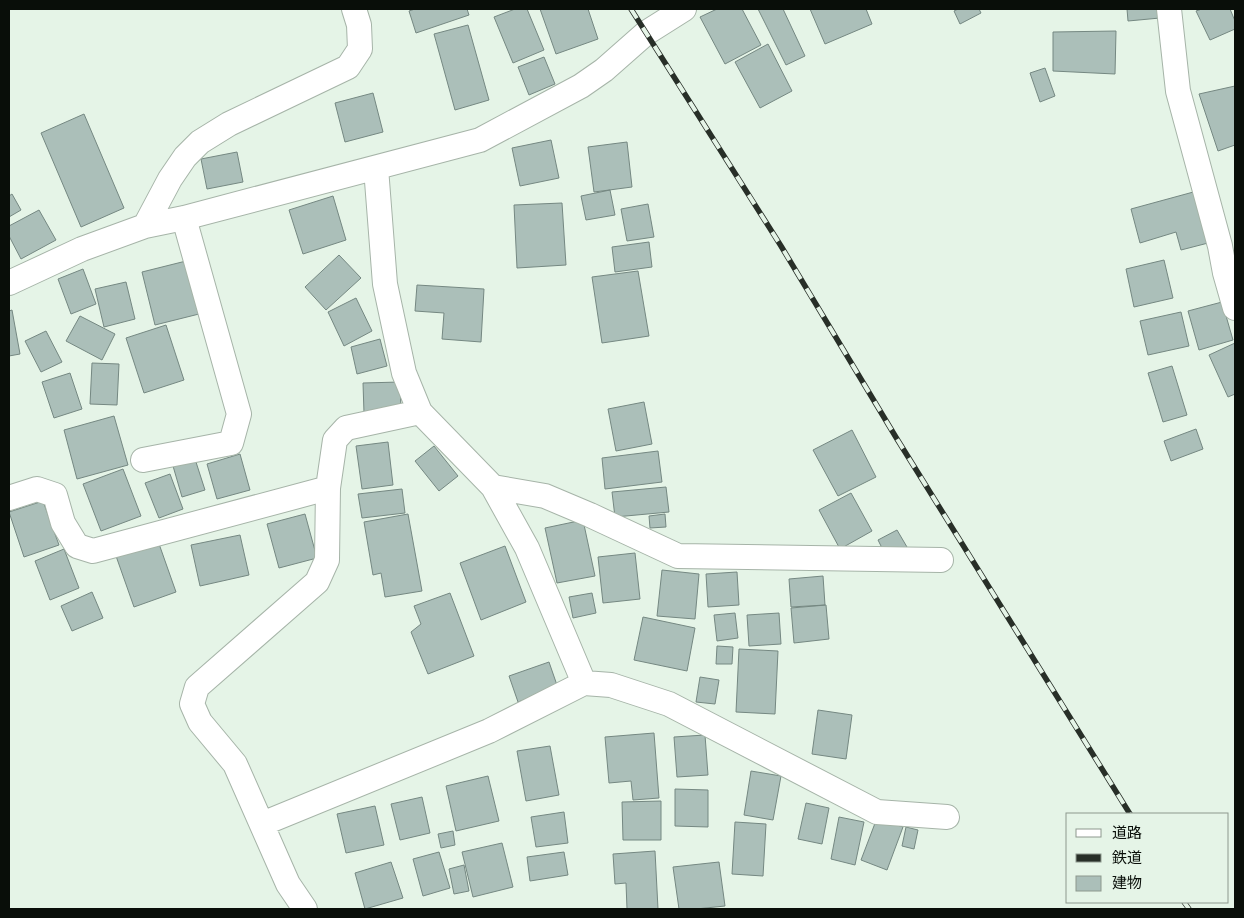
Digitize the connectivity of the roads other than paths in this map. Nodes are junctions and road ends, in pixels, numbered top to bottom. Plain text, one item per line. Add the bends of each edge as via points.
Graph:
1 (354, 9) edge
2 (684, 9) edge
3 (1169, 9) edge
4 (376, 168) junction
5 (184, 218) junction
6 (145, 226) junction
7 (9, 283) edge
8 (1235, 308) edge
9 (420, 412) junction
10 (143, 460) dead end
11 (493, 486) junction
12 (328, 488) junction
13 (9, 498) edge
14 (942, 560) dead end
15 (584, 683) junction
16 (947, 817) dead end
17 (262, 824) junction
18 (305, 909) edge

1 - 6 street via 359,25 360,49 348,67 229,124 200,142 170,179
2 - 4 street via 646,33 581,86 480,140
3 - 8 street via 1178,91
4 - 5 street
4 - 9 street via 385,284 404,373
5 - 6 street
5 - 10 street via 239,414 231,443
6 - 7 street via 82,249
9 - 11 street
9 - 12 street via 346,428 335,440
11 - 14 street via 545,496 678,556
11 - 15 street via 527,548
12 - 13 street via 93,551 77,546 63,523 55,495 37,490
12 - 17 street via 327,560 317,582 197,687 192,704 200,722 236,764
15 - 16 street via 611,685 670,704 876,812
15 - 17 street via 489,731
17 - 18 street via 288,884

